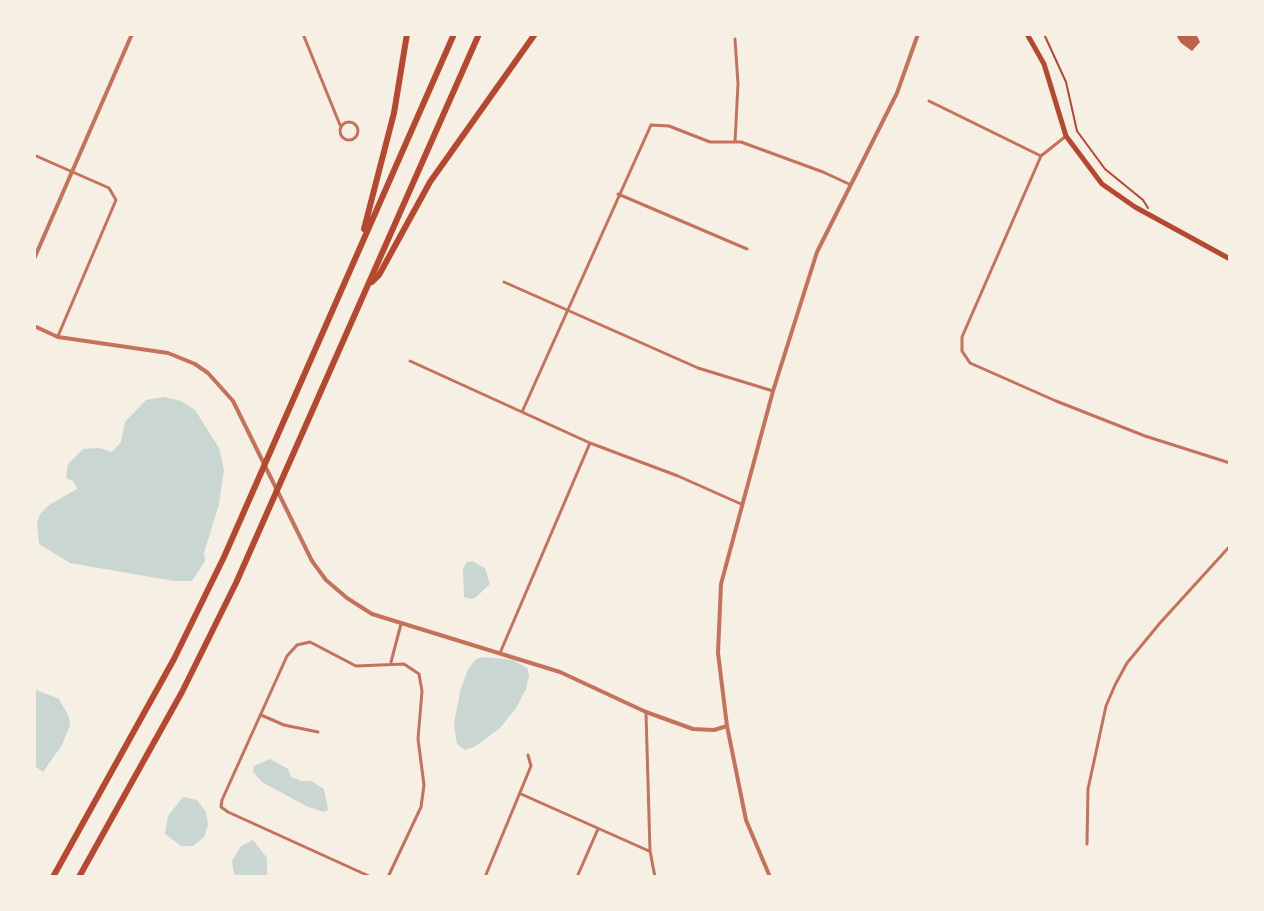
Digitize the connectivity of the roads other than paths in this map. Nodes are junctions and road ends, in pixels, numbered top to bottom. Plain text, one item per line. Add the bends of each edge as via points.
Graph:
1 (132, 34) edge
2 (303, 34) edge
3 (407, 34) edge
4 (454, 34) edge
5 (479, 34) edge
6 (535, 34) edge
7 (918, 34) edge
8 (1027, 34) edge
9 (735, 39) dead end
10 (929, 101) dead end
11 (340, 125) junction
12 (1066, 136) junction
13 (735, 142) junction
14 (34, 155) edge
15 (1041, 156) junction
16 (72, 171) junction
17 (849, 184) junction
18 (618, 194) junction
19 (747, 249) dead end
20 (356, 255) junction
21 (34, 259) edge
22 (1230, 259) edge
23 (504, 282) dead end
24 (370, 285) junction
25 (567, 310) junction
26 (34, 326) edge
27 (58, 337) junction
28 (410, 361) dead end
29 (773, 391) junction
30 (522, 412) junction
31 (590, 443) junction
32 (1230, 463) edge
33 (741, 504) junction
34 (1230, 546) edge
35 (401, 624) junction
36 (500, 653) junction
37 (391, 662) junction
38 (646, 712) junction
39 (261, 715) junction
40 (727, 726) junction
41 (318, 732) dead end
42 (528, 755) dead end
43 (521, 794) junction
44 (599, 828) junction
45 (1087, 844) dead end
46 (650, 851) junction
47 (53, 877) edge
48 (79, 877) edge
49 (371, 877) edge
50 (388, 877) edge
51 (485, 877) edge
52 (577, 877) edge
53 (655, 877) edge
54 (770, 877) edge

1 - 16 street
2 - 11 street
3 - 20 highway via 387,141
4 - 20 highway
5 - 24 highway
6 - 24 highway via 438,169
7 - 17 street via 897,93
8 - 12 main road via 1044,64
9 - 13 street
10 - 15 street
11 - 11 street via 342,137 356,137 354,124
12 - 15 street
12 - 22 main road via 1117,196
13 - 17 street
13 - 18 street via 710,142 669,126 651,125
14 - 16 street
15 - 32 street via 962,337 962,351 970,363 1056,401
16 - 21 street
16 - 27 street via 113,191 116,200
17 - 29 street via 817,252
18 - 19 street
18 - 25 street
20 - 47 highway via 197,613
23 - 25 street
24 - 48 highway via 208,641
25 - 29 street via 698,368
25 - 30 street
26 - 27 street
27 - 35 street via 149,349 187,360 208,373 233,401 326,580 372,614
28 - 30 street
29 - 33 street
30 - 31 street
31 - 33 street
31 - 36 street
33 - 40 street via 718,618
34 - 45 street via 1160,623 1115,685 1088,789
35 - 36 street
35 - 37 street
36 - 38 street via 560,672
37 - 39 street via 356,666 310,642 297,645
37 - 50 street via 419,674 424,785 421,807
38 - 40 street via 693,729
38 - 46 street
39 - 41 street
39 - 49 street via 221,807
40 - 54 street via 746,820
42 - 43 street via 531,766
43 - 44 street
43 - 51 street
44 - 46 street
44 - 52 street
46 - 53 street

